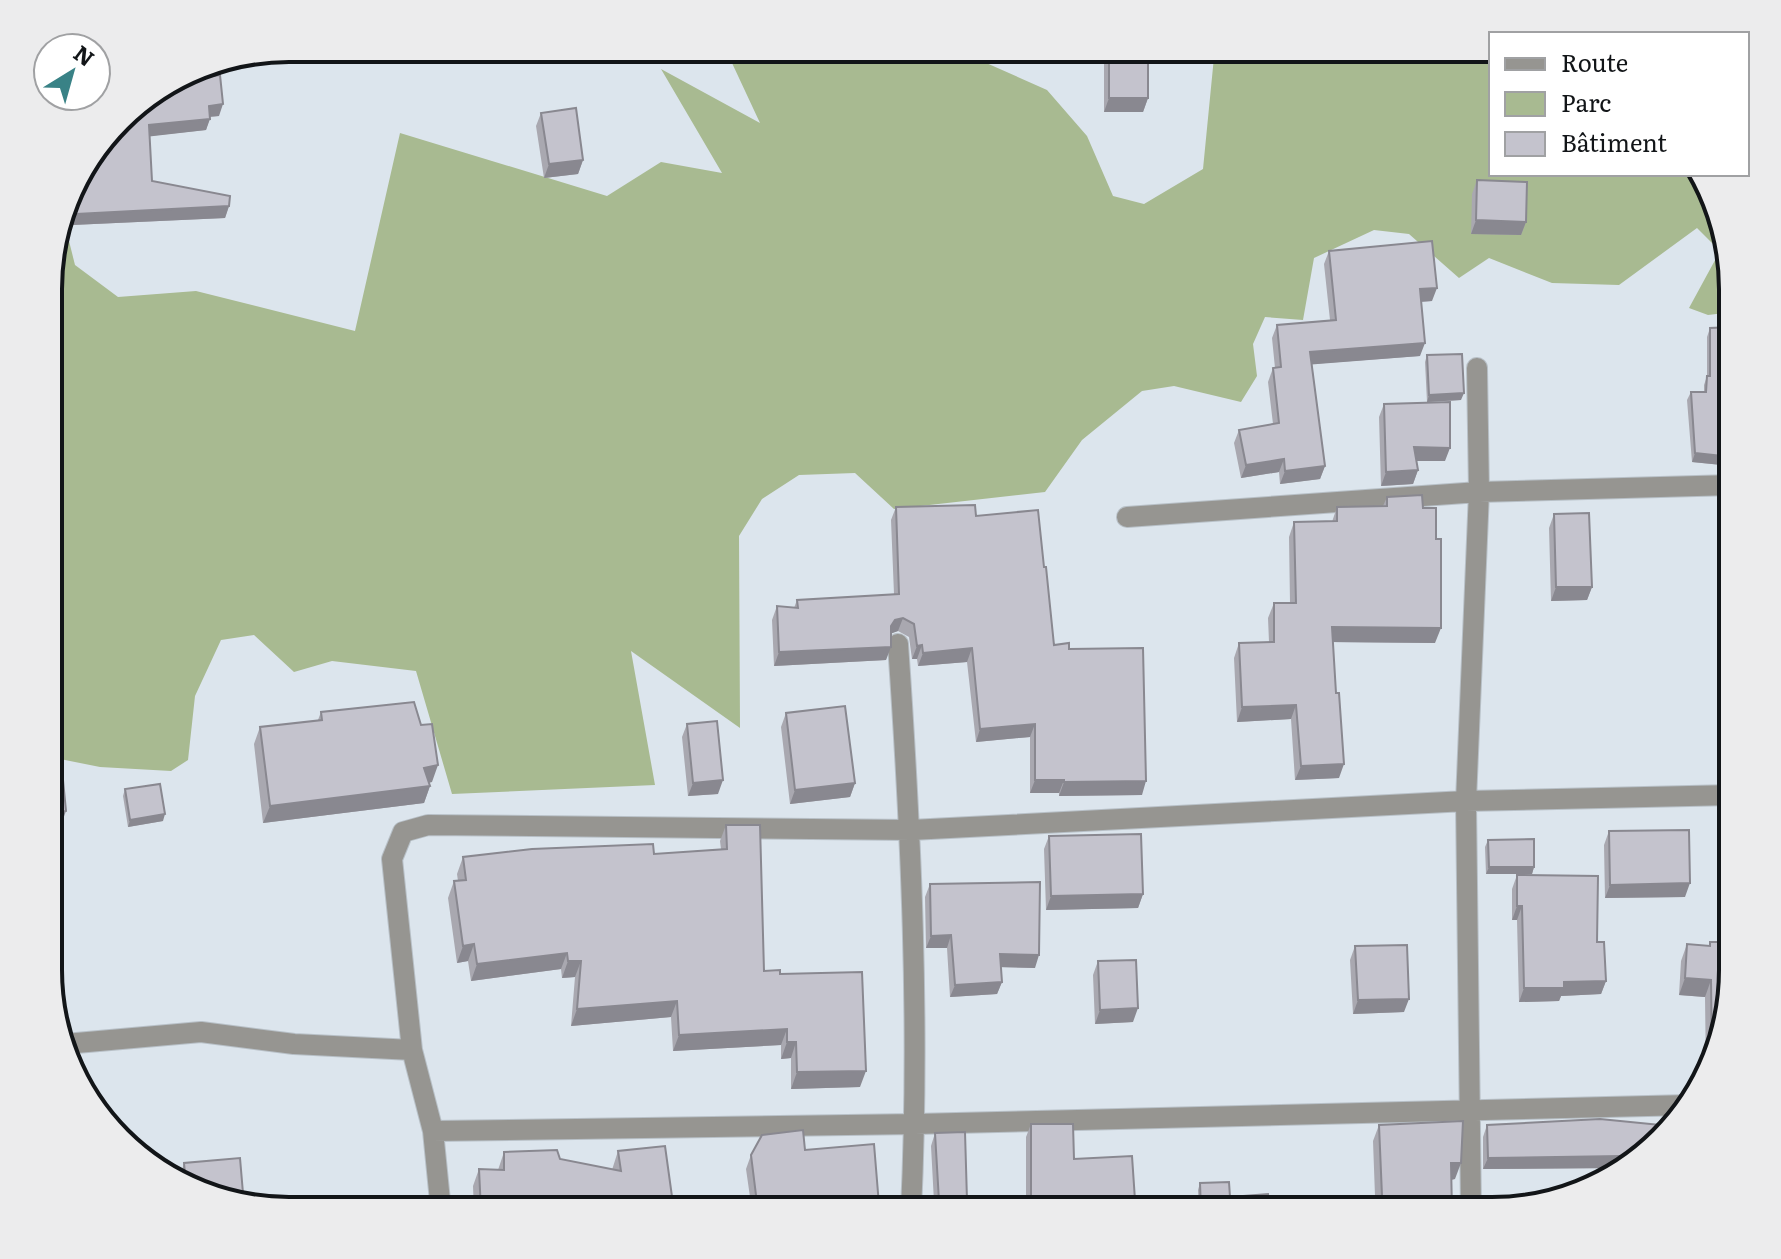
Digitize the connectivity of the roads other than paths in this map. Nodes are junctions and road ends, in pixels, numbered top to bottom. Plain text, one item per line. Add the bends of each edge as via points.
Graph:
1 (1477, 368) dead end
2 (1719, 485) edge
3 (1479, 492) junction
4 (1127, 517) dead end
5 (898, 644) dead end
6 (1719, 795) edge
7 (1466, 801) junction
8 (911, 830) junction
9 (75, 1043) edge
10 (412, 1050) junction
11 (1674, 1105) edge
12 (1471, 1110) junction
13 (915, 1124) junction
14 (433, 1131) junction
15 (440, 1197) edge
16 (912, 1197) edge
17 (1471, 1197) edge

1 - 3 street
2 - 3 street
3 - 4 street
3 - 7 street
5 - 8 street
6 - 7 street
7 - 8 street
7 - 12 street
8 - 10 street via 428,825 403,832 392,859
8 - 13 street
9 - 10 street via 201,1032 294,1044
10 - 14 street
11 - 12 street
12 - 13 street
12 - 17 street
13 - 14 street
13 - 16 street
14 - 15 street

